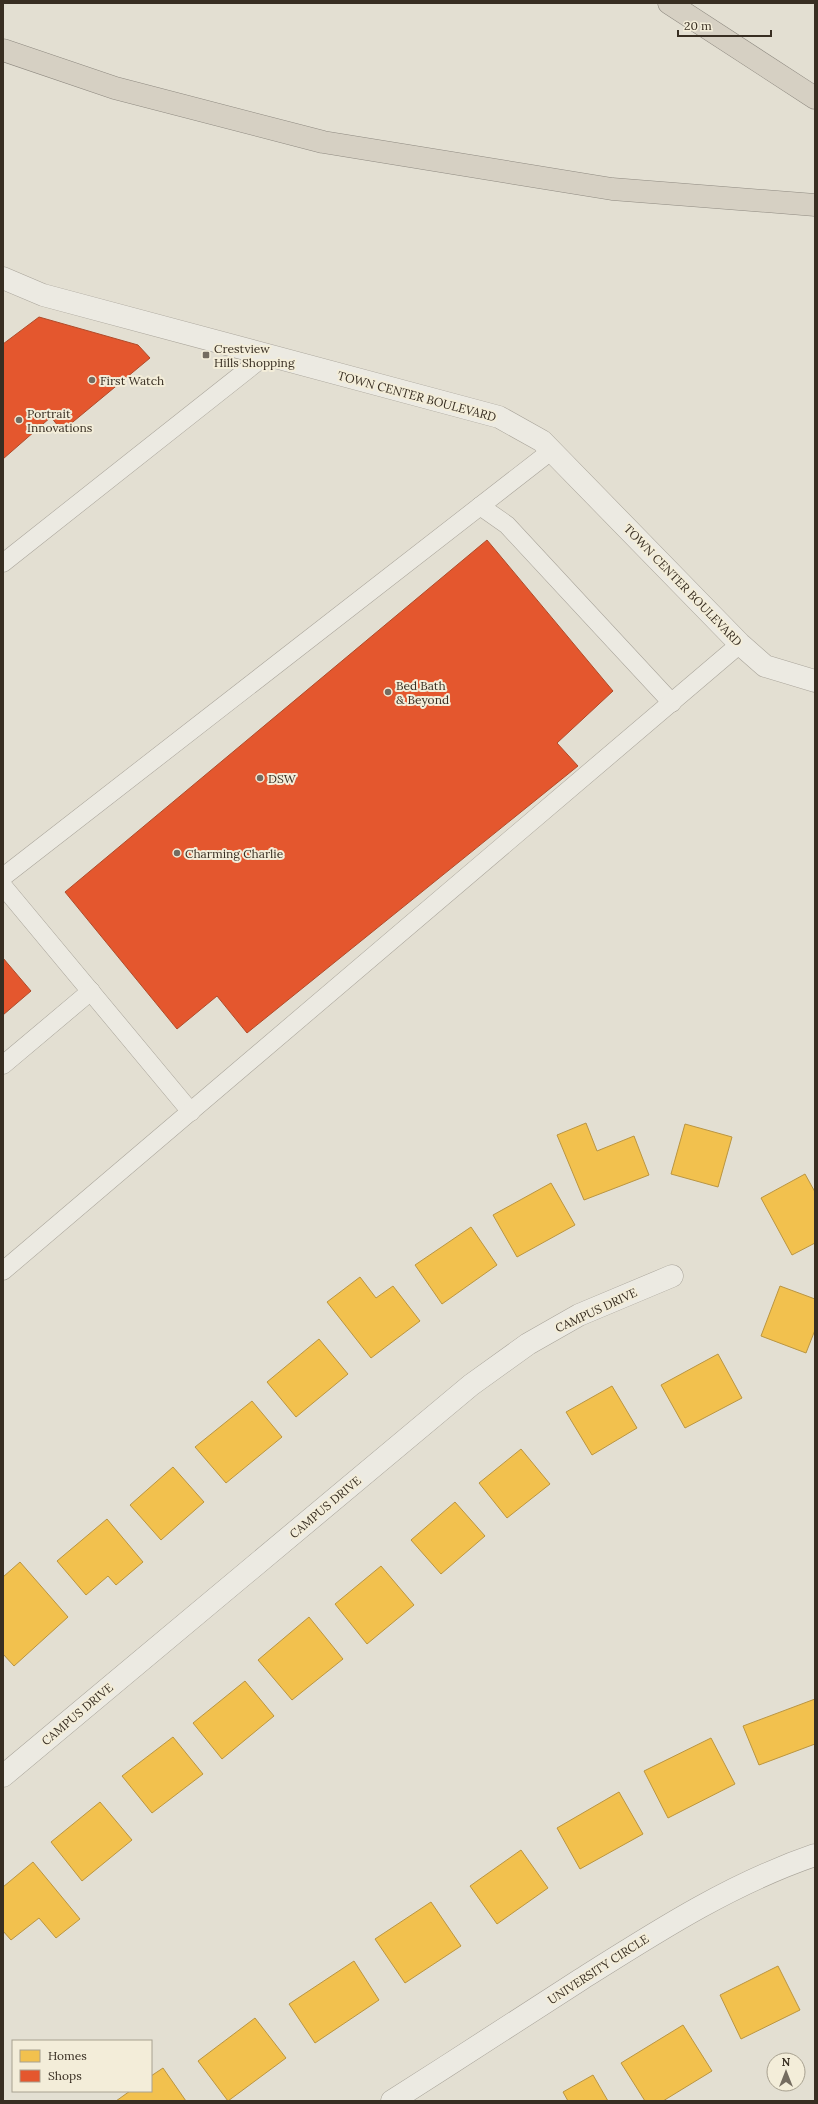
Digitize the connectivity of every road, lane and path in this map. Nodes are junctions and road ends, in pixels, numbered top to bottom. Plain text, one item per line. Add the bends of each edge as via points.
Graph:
1 (670, 4) edge
2 (3, 50) edge
3 (815, 98) edge
4 (815, 205) edge
5 (3, 278) edge
6 (266, 354) junction
7 (551, 450) junction
8 (480, 506) junction
9 (3, 563) edge
10 (740, 644) junction
11 (815, 682) edge
12 (672, 703) junction
13 (3, 877) edge
14 (3, 886) edge
15 (91, 991) junction
16 (3, 1065) edge
17 (192, 1112) junction
18 (3, 1271) edge
19 (672, 1276) dead end
20 (3, 1776) edge
21 (815, 1855) edge
22 (392, 2101) edge

1 - 3 highway
2 - 4 highway via 115,88 323,142 612,189
5 - 6 street, TOWN CENTER BOULEVARD via 43,295
6 - 7 street, TOWN CENTER BOULEVARD via 499,417 542,441
6 - 9 lane
7 - 8 lane
7 - 10 street, TOWN CENTER BOULEVARD
8 - 12 lane via 508,525
8 - 13 lane
10 - 11 street, TOWN CENTER BOULEVARD via 765,666
10 - 12 lane
12 - 17 lane
14 - 15 lane
15 - 16 lane
15 - 17 lane
17 - 18 lane
19 - 20 street, CAMPUS DRIVE via 579,1315 528,1344 471,1385
21 - 22 street, UNIVERSITY CIRCLE via 732,1890 672,1921

